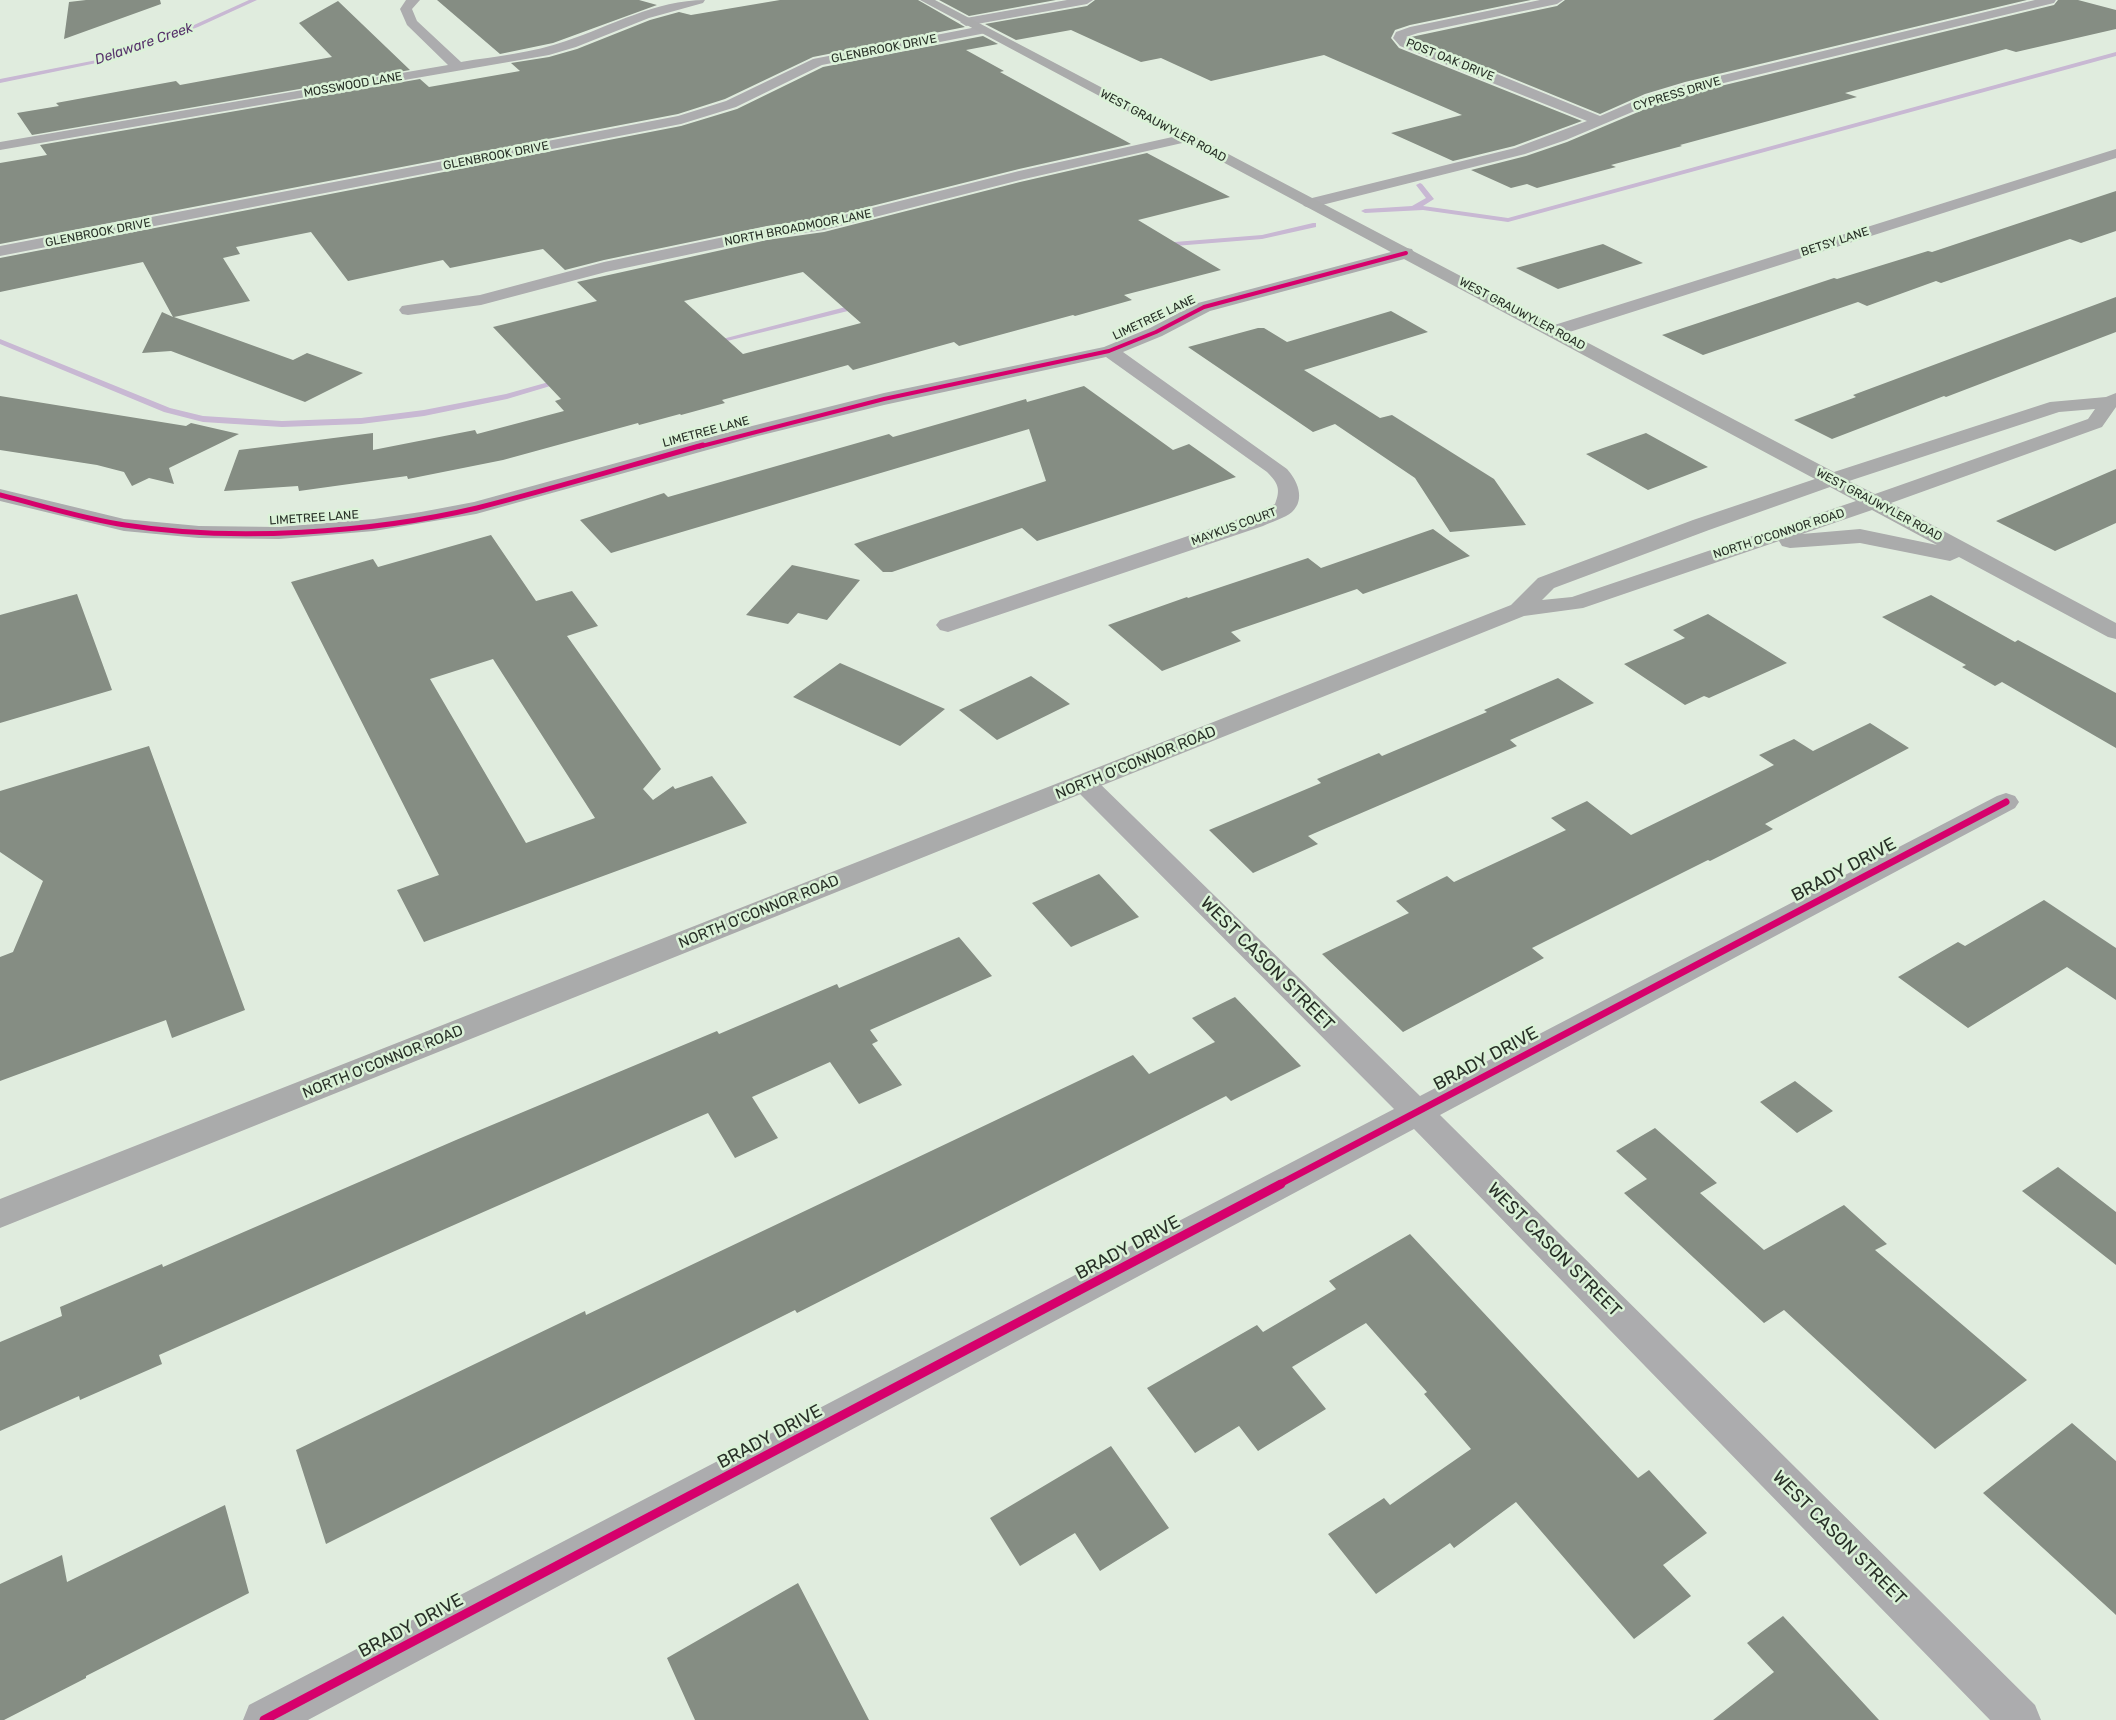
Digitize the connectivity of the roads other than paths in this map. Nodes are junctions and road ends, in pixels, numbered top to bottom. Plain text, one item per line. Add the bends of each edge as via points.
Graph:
1 (414, 0) edge
2 (699, 0) edge
3 (926, 0) edge
4 (1087, 0) edge
5 (1557, 0) edge
6 (2050, 0) edge
7 (966, 22) junction
8 (982, 30) junction
9 (458, 67) junction
10 (1598, 120) junction
11 (1186, 138) junction
12 (0, 146) edge
13 (2116, 153) edge
14 (1310, 203) junction
15 (0, 251) edge
16 (1406, 253) junction
17 (408, 310) dead end
18 (1554, 331) junction
19 (1109, 351) junction
20 (2113, 400) edge
21 (1832, 479) junction
22 (0, 494) edge
23 (1874, 502) junction
24 (1739, 547) junction
25 (1987, 563) junction
26 (1519, 610) junction
27 (948, 625) dead end
28 (2116, 632) edge
29 (1084, 783) junction
30 (2006, 802) dead end
31 (1417, 1112) junction
32 (0, 1214) edge
33 (264, 1720) edge
34 (2020, 1720) edge

1 - 9 street via 406,9 411,22
2 - 9 street, MOSSWOOD LANE via 645,15 549,51
3 - 7 main road, WEST GRAUWYLER ROAD
4 - 7 street
5 - 10 street, POST OAK DRIVE via 1414,30 1400,38 1405,43
6 - 10 street, CYPRESS DRIVE via 1691,88
7 - 8 main road, WEST GRAUWYLER ROAD
8 - 11 main road, WEST GRAUWYLER ROAD
8 - 15 street, GLENBROOK DRIVE via 818,62 731,104 681,120
9 - 12 street, MOSSWOOD LANE
10 - 14 street, CYPRESS DRIVE via 1520,151
11 - 14 main road, WEST GRAUWYLER ROAD
11 - 17 street, NORTH BROADMOOR LANE via 833,223 658,255 481,300
13 - 18 street, BETSY LANE
14 - 16 main road, WEST GRAUWYLER ROAD
16 - 18 main road, WEST GRAUWYLER ROAD
16 - 19 street, LIMETREE LANE via 1204,308
18 - 21 main road, WEST GRAUWYLER ROAD
19 - 22 street, LIMETREE LANE via 761,429 476,508 374,525 279,532 160,529 124,525
19 - 27 street, MAYKUS COURT via 1274,468 1288,481 1290,494 1284,508 1246,524
20 - 21 main road, NORTH O'CONNOR ROAD via 2057,406
20 - 23 main road, NORTH O'CONNOR ROAD via 2095,424
21 - 23 main road, WEST GRAUWYLER ROAD
21 - 26 main road, NORTH O'CONNOR ROAD via 1546,583
23 - 24 main road, NORTH O'CONNOR ROAD
23 - 25 main road, WEST GRAUWYLER ROAD
24 - 25 main road via 1860,536
24 - 26 main road, NORTH O'CONNOR ROAD via 1575,603
25 - 28 main road, WEST GRAUWYLER ROAD
26 - 29 main road, NORTH O'CONNOR ROAD
29 - 31 street, WEST CASON STREET
29 - 32 main road, NORTH O'CONNOR ROAD
30 - 31 street, BRADY DRIVE
31 - 33 street, BRADY DRIVE
31 - 34 street, WEST CASON STREET

